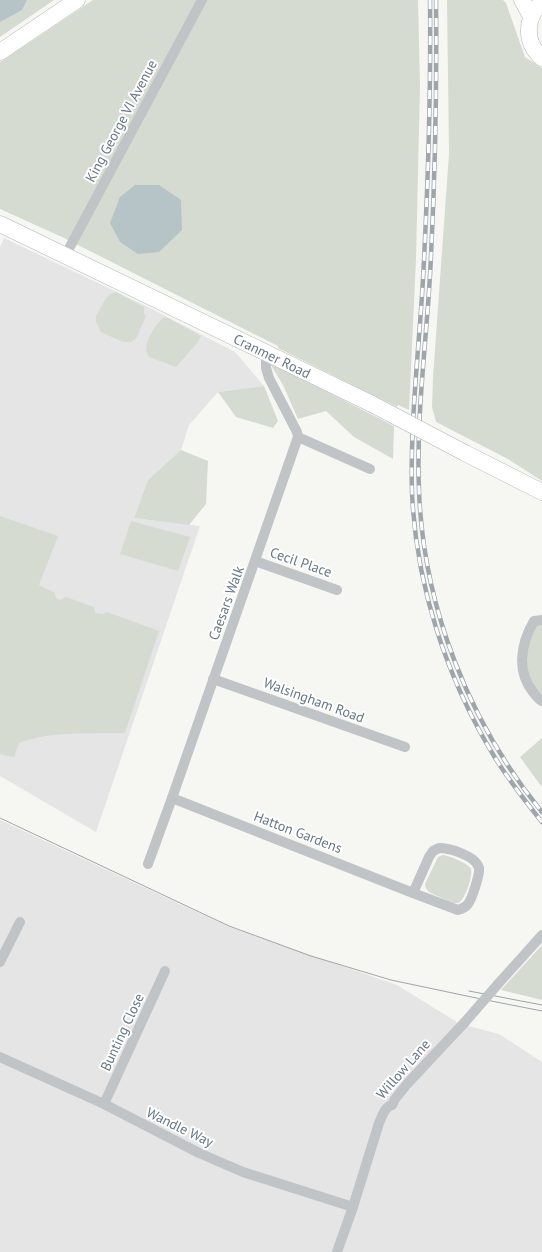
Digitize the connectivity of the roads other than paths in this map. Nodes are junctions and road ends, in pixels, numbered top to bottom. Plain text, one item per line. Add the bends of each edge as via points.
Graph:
1 (77, 0) edge
2 (202, 0) edge
3 (522, 0) edge
4 (538, 0) edge
5 (542, 2) edge
6 (531, 16) junction
7 (0, 52) edge
8 (542, 58) edge
9 (0, 224) edge
10 (65, 256) junction
11 (266, 353) junction
12 (298, 437) junction
13 (370, 469) dead end
14 (542, 492) edge
15 (255, 561) junction
16 (337, 590) dead end
17 (542, 620) edge
18 (213, 679) junction
19 (542, 701) edge
20 (405, 748) dead end
21 (172, 798) junction
22 (148, 864) dead end
23 (413, 893) junction
24 (20, 922) dead end
25 (542, 935) edge
26 (0, 962) edge
27 (165, 971) dead end
28 (0, 1057) edge
29 (104, 1104) junction
30 (353, 1207) junction
31 (337, 1252) edge

1 - 7 main road
2 - 10 street, King George VI Avenue
3 - 6 main road
4 - 5 main road
5 - 6 main road
6 - 8 main road via 529,35 538,55
9 - 10 main road, Cranmer Road
10 - 11 main road, Cranmer Road
11 - 12 street via 269,378
11 - 14 main road, Cranmer Road, bridge via 372,404
12 - 13 street
12 - 15 street, Caesars Walk
15 - 16 street, Cecil Place
15 - 18 street, Caesars Walk
17 - 19 street via 534,621 528,630 522,649 522,663 529,687
18 - 20 street, Walsingham Road
18 - 21 street, Caesars Walk
21 - 22 street, Caesars Walk
21 - 23 street, Hatton Gardens
23 - 23 street, Hatton Gardens via 429,857 439,848 455,850 476,862 478,866 475,887 469,904 463,909 451,908
24 - 26 street
25 - 30 street, Willow Lane, bridge via 384,1111
27 - 29 street, Bunting Close
28 - 29 street, Wandle Way
29 - 30 street, Wandle Way via 199,1153 243,1172
30 - 31 street, Willow Lane

